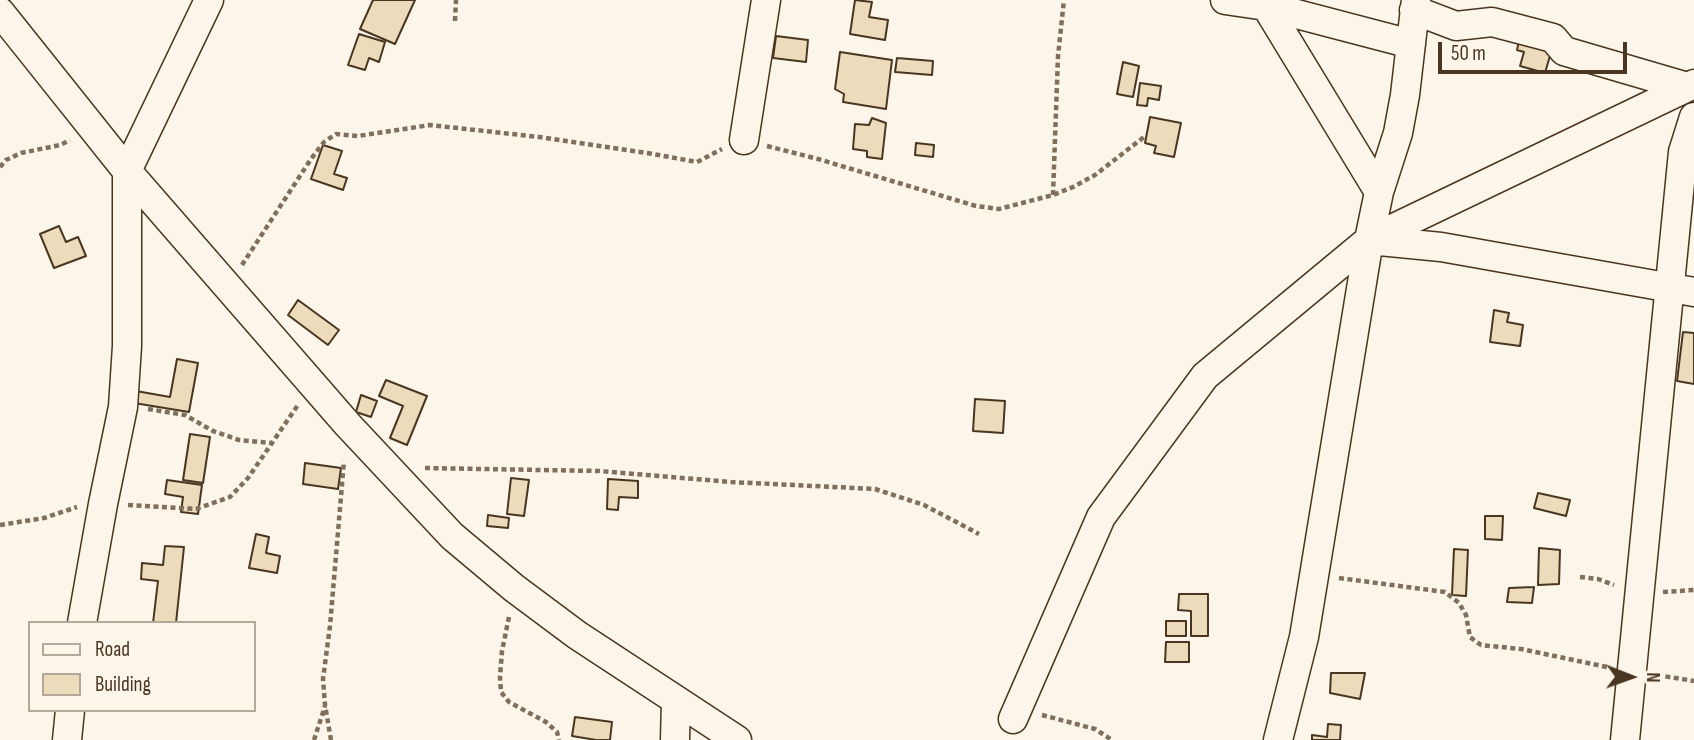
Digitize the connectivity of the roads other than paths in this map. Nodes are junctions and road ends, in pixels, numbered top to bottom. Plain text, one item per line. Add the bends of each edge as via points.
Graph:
1 (209, 0) edge
2 (766, 0) edge
3 (1225, 0) edge
4 (1415, 5) edge
5 (1266, 6) junction
6 (0, 12) edge
7 (1411, 44) junction
8 (1690, 86) edge
9 (1694, 117) edge
10 (744, 141) road end
11 (127, 171) junction
12 (1379, 192) junction
13 (1369, 240) junction
14 (1682, 290) edge
15 (82, 621) edge
16 (676, 700) junction
17 (70, 712) edge
18 (1013, 719) road end
19 (67, 740) edge
20 (675, 740) edge
21 (737, 740) edge
22 (1278, 740) edge
23 (1625, 740) edge

1 - 11 street
2 - 10 street
3 - 5 street
4 - 7 street
4 - 8 street via 1457,26 1492,22 1553,38 1564,51
5 - 7 street
5 - 12 street
6 - 11 street
7 - 12 street via 1398,133
8 - 13 street
9 - 14 street via 1682,152
11 - 15 street via 123,407
11 - 16 street via 452,537 577,635
12 - 13 street
13 - 14 street via 1441,247
13 - 18 street via 1205,376 1101,517
13 - 22 street via 1304,637
14 - 23 street
16 - 20 street
16 - 21 street
17 - 19 street

